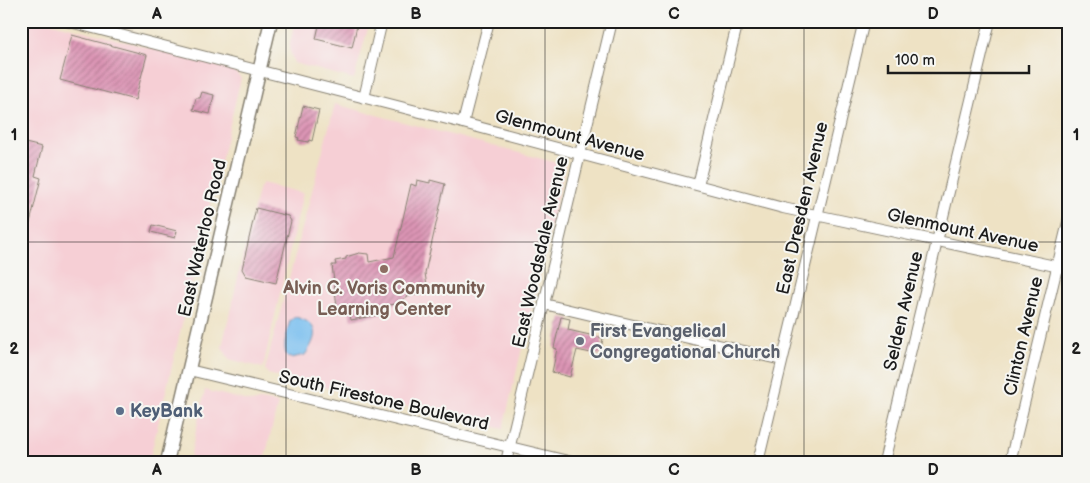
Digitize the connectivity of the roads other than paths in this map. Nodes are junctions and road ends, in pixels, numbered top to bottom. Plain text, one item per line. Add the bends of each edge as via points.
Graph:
1 (66, 21) edge
2 (271, 21) edge
3 (382, 21) edge
4 (489, 21) edge
5 (612, 21) edge
6 (738, 21) edge
7 (864, 21) edge
8 (990, 21) edge
9 (260, 71) junction
10 (364, 98) junction
11 (463, 123) junction
12 (580, 154) junction
13 (698, 185) junction
14 (816, 215) junction
15 (1069, 218) edge
16 (937, 241) junction
17 (1056, 266) junction
18 (1069, 269) edge
19 (544, 304) junction
20 (782, 360) junction
21 (189, 370) junction
22 (510, 447) junction
23 (167, 462) edge
24 (506, 462) edge
25 (572, 462) edge
26 (758, 462) edge
27 (884, 462) edge
28 (1010, 462) edge

1 - 9 street, Glenmount Avenue
2 - 9 main road, East Waterloo Road
3 - 10 street
4 - 11 street
5 - 12 street, East Woodsdale Avenue
6 - 13 street
7 - 14 street, East Dresden Avenue
8 - 16 street, Selden Avenue
9 - 10 street, Glenmount Avenue
9 - 21 main road, East Waterloo Road
10 - 11 street, Glenmount Avenue
11 - 12 street, Glenmount Avenue
12 - 13 street, Glenmount Avenue
12 - 19 street, East Woodsdale Avenue
13 - 14 street, Glenmount Avenue
14 - 16 street, Glenmount Avenue
14 - 20 street, East Dresden Avenue
15 - 17 street, Clinton Avenue
16 - 17 street, Glenmount Avenue
16 - 27 street, Selden Avenue
17 - 18 street, Glenmount Avenue
17 - 28 street, Clinton Avenue
19 - 20 street
19 - 22 street, East Woodsdale Avenue
20 - 26 street, East Dresden Avenue
21 - 22 street, South Firestone Boulevard
21 - 23 main road, East Waterloo Road
22 - 24 street, East Woodsdale Avenue
22 - 25 street, South Firestone Boulevard

